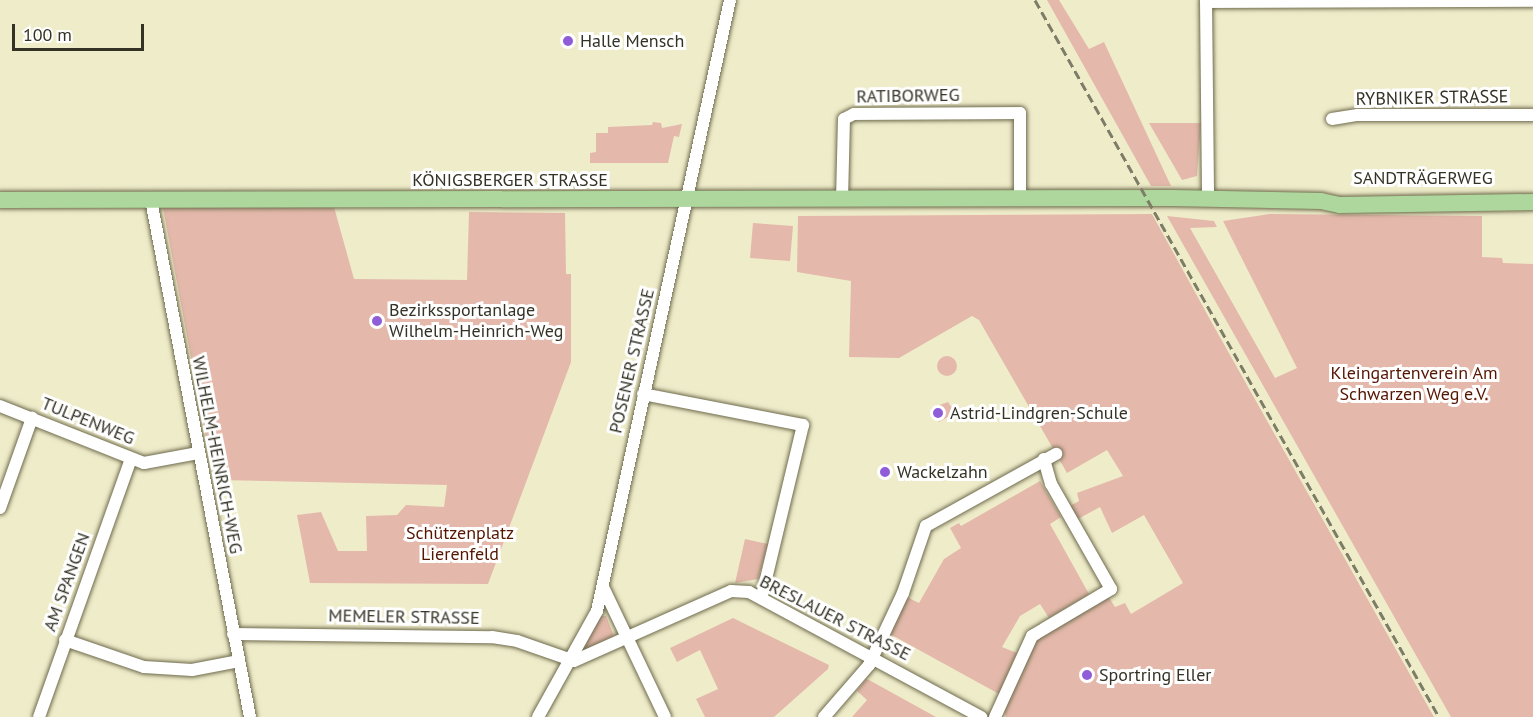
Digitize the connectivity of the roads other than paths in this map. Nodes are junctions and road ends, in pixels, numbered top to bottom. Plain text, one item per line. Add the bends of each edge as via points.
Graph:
1 (729, 0) edge
2 (1206, 1) edge
3 (1533, 1) edge
4 (1533, 115) edge
5 (1332, 119) dead end
6 (1170, 198) joint
7 (1208, 198) junction
8 (687, 199) junction
9 (0, 200) edge
10 (151, 200) junction
11 (842, 200) junction
12 (1020, 200) junction
13 (1529, 202) edge
14 (643, 394) junction
15 (0, 406) edge
16 (32, 418) junction
17 (198, 453) junction
18 (131, 459) junction
19 (0, 508) edge
20 (602, 580) junction
21 (762, 596) junction
22 (233, 634) junction
23 (624, 639) junction
24 (65, 640) junction
25 (870, 656) junction
26 (239, 661) junction
27 (569, 661) junction
28 (39, 717) edge
29 (250, 717) edge
30 (538, 717) edge
31 (664, 717) edge
32 (825, 717) edge
33 (981, 717) edge
34 (995, 717) edge

1 - 8 street, POSENER STRASSE
2 - 3 street
2 - 7 street
4 - 5 street, RYBNIKER STRASSE via 1358,115
6 - 7 main road, SANDTRÄGERWEG
6 - 12 main road, KÖNIGSBERGER STRASSE
7 - 13 main road, SANDTRÄGERWEG via 1500,198
8 - 10 main road, KÖNIGSBERGER STRASSE
8 - 11 main road, KÖNIGSBERGER STRASSE
8 - 14 street, POSENER STRASSE
9 - 10 main road, KÖNIGSBERGER STRASSE
10 - 17 street, WILHELM-HEINRICH-WEG
11 - 12 main road, KÖNIGSBERGER STRASSE
11 - 12 street, RATIBORWEG via 848,114 1020,113
14 - 20 street, POSENER STRASSE
14 - 21 street via 803,425
15 - 16 street, TULPENWEG
16 - 18 street, TULPENWEG
16 - 19 street
17 - 18 street, TULPENWEG via 144,463
17 - 22 street, WILHELM-HEINRICH-WEG
18 - 24 street, AM SPANGEN
20 - 23 street
20 - 27 street, POSENER STRASSE via 597,611
21 - 23 street, BRESLAUER STRASSE via 730,591
21 - 25 street, BRESLAUER STRASSE
22 - 26 street, WILHELM-HEINRICH-WEG
22 - 27 street, MEMELER STRASSE via 492,637 518,641
23 - 27 street, BRESLAUER STRASSE
23 - 31 street
24 - 26 street via 144,667 192,670
24 - 28 street, AM SPANGEN
25 - 32 street via 869,665 852,689
25 - 33 street, BRESLAUER STRASSE
25 - 34 street via 903,595 926,526 1050,456 1051,484 1111,589 1032,636
26 - 29 street, WILHELM-HEINRICH-WEG
27 - 30 street, POSENER STRASSE

